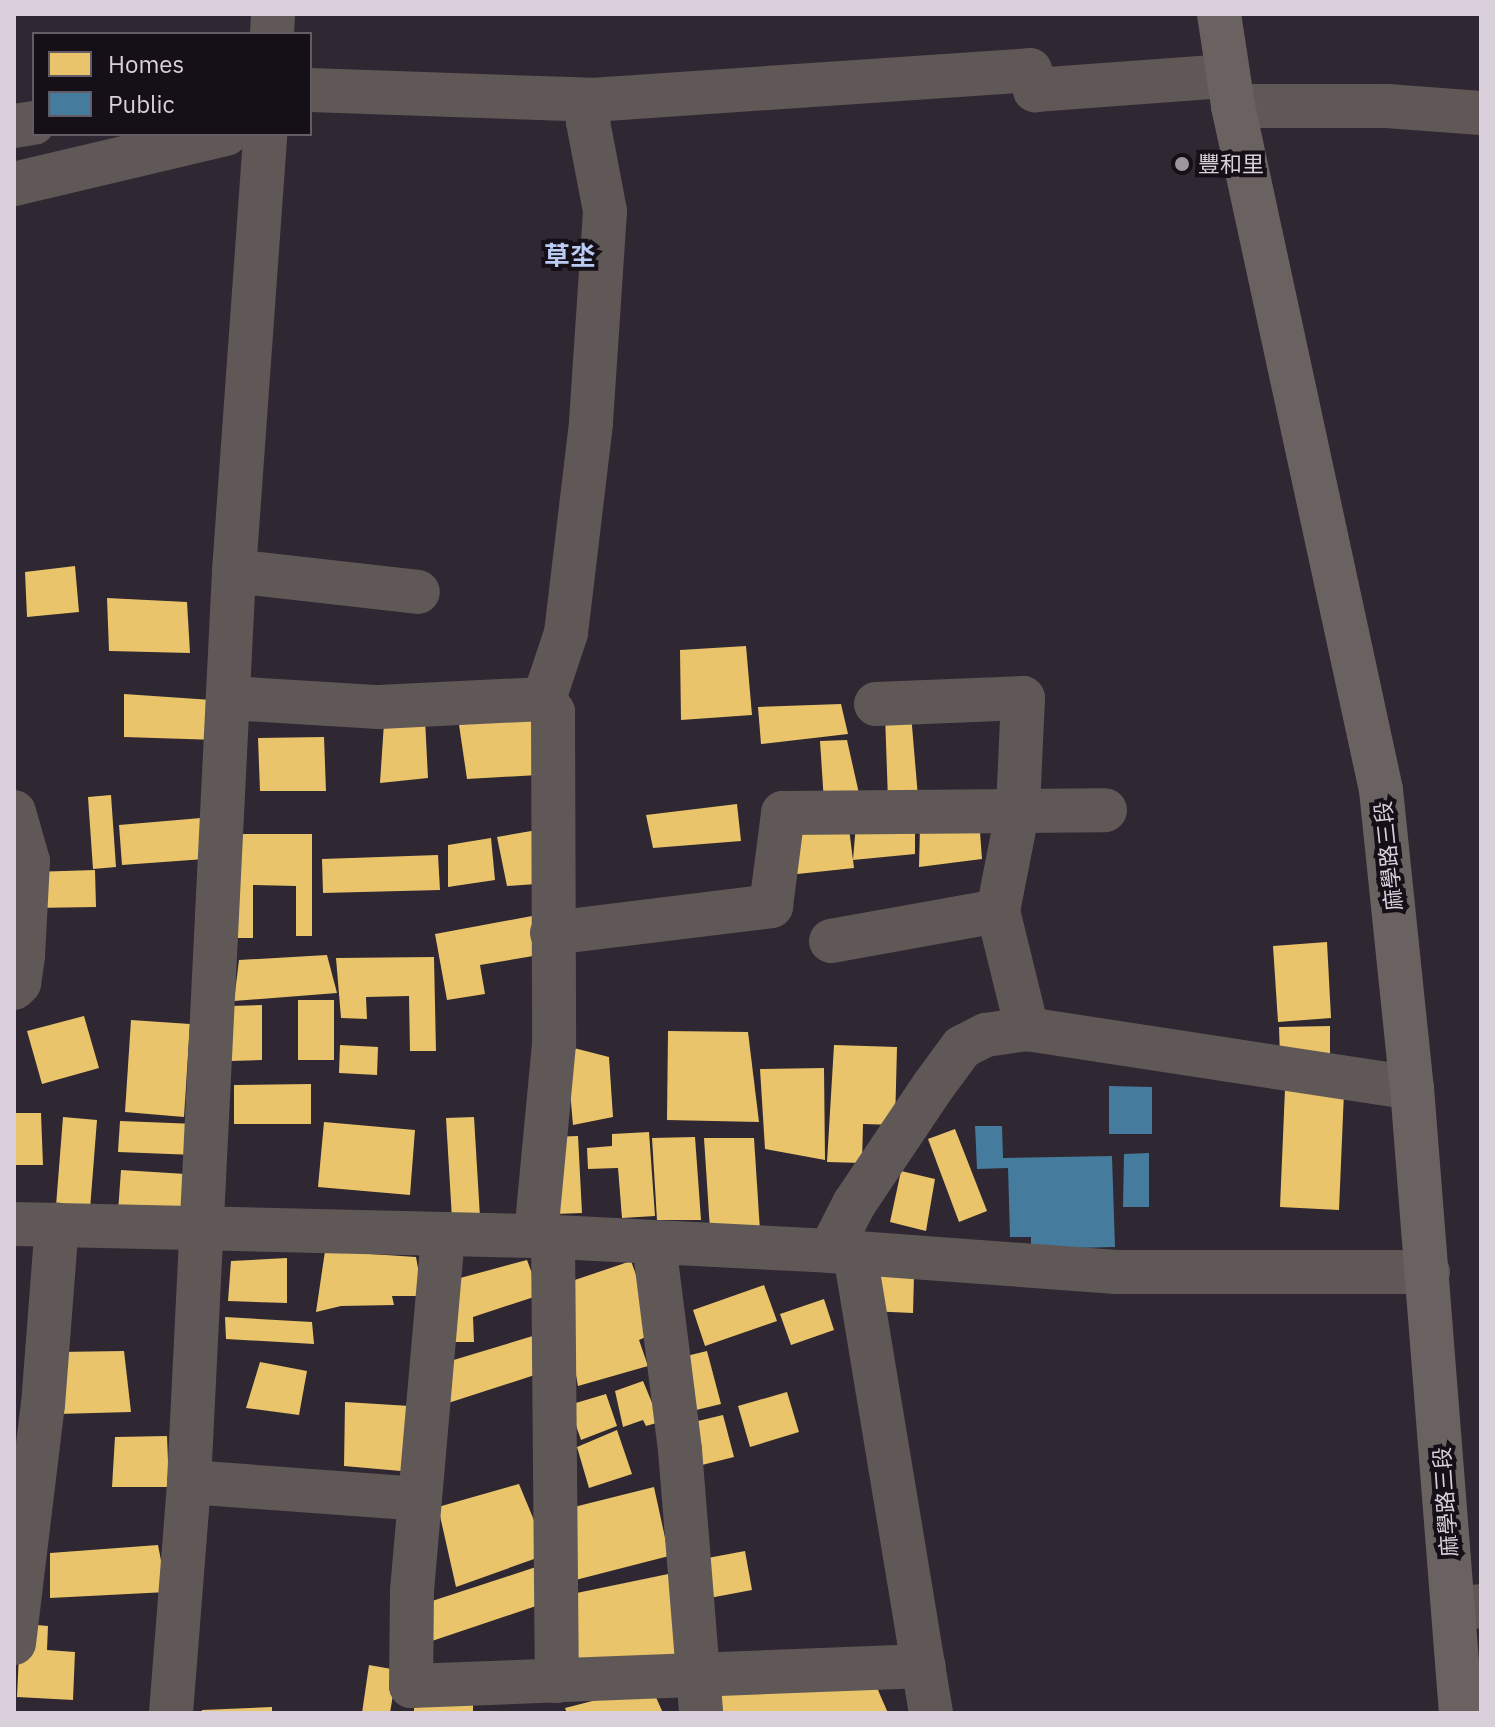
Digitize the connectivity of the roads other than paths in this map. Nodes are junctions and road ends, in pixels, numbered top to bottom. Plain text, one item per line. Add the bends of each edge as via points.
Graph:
1 (1219, 14) edge
2 (312, 90) edge
3 (1230, 91) junction
4 (592, 100) junction
5 (1481, 113) edge
6 (218, 136) edge
7 (265, 136) edge
8 (14, 184) edge
9 (234, 571) junction
10 (418, 592) dead end
11 (230, 698) junction
12 (544, 699) junction
13 (876, 704) dead end
14 (1018, 809) junction
15 (1105, 810) dead end
16 (14, 812) edge
17 (998, 911) junction
18 (552, 933) junction
19 (831, 941) dead end
20 (14, 988) edge
21 (1027, 1029) junction
22 (1412, 1088) junction
23 (14, 1224) edge
24 (57, 1225) junction
25 (203, 1230) junction
26 (443, 1236) junction
27 (544, 1237) junction
28 (654, 1244) junction
29 (842, 1253) junction
30 (1428, 1272) junction
31 (29, 1404) edge
32 (189, 1482) junction
33 (419, 1499) junction
34 (20, 1532) edge
35 (1467, 1607) edge
36 (14, 1643) edge
37 (924, 1666) junction
38 (557, 1681) junction
39 (700, 1694) edge
40 (171, 1713) edge
41 (931, 1713) edge
42 (1461, 1713) edge

1 - 3 main road, 麻學路三段
2 - 4 lane
3 - 4 lane via 1035,90 1030,70
3 - 5 lane
3 - 22 main road, 麻學路三段 via 1381,790
4 - 12 lane via 588,122 605,211 591,422 566,633
6 - 8 lane
7 - 9 lane
9 - 10 lane
9 - 11 lane
11 - 12 lane via 379,707
11 - 25 lane
12 - 18 lane via 553,712
13 - 14 lane via 1023,698
14 - 15 lane
14 - 17 lane
14 - 18 lane via 783,813 771,906
16 - 20 lane via 28,861 23,956
17 - 19 lane
17 - 21 lane
18 - 27 lane via 554,1044
21 - 22 lane
21 - 29 lane via 986,1035 962,1047 854,1204
22 - 30 main road, 麻學路三段
23 - 24 lane
24 - 25 lane
24 - 31 lane
25 - 26 lane
25 - 32 lane
26 - 27 lane
26 - 33 lane
27 - 28 lane
27 - 38 lane
28 - 29 lane
28 - 39 lane via 680,1450
29 - 30 lane via 1116,1272
29 - 37 lane
30 - 35 main road, 麻學路三段
31 - 34 lane
32 - 33 lane
32 - 40 lane
33 - 38 lane via 411,1686
34 - 36 lane
35 - 42 main road, 麻學路三段
37 - 39 lane
37 - 41 lane
38 - 39 lane

